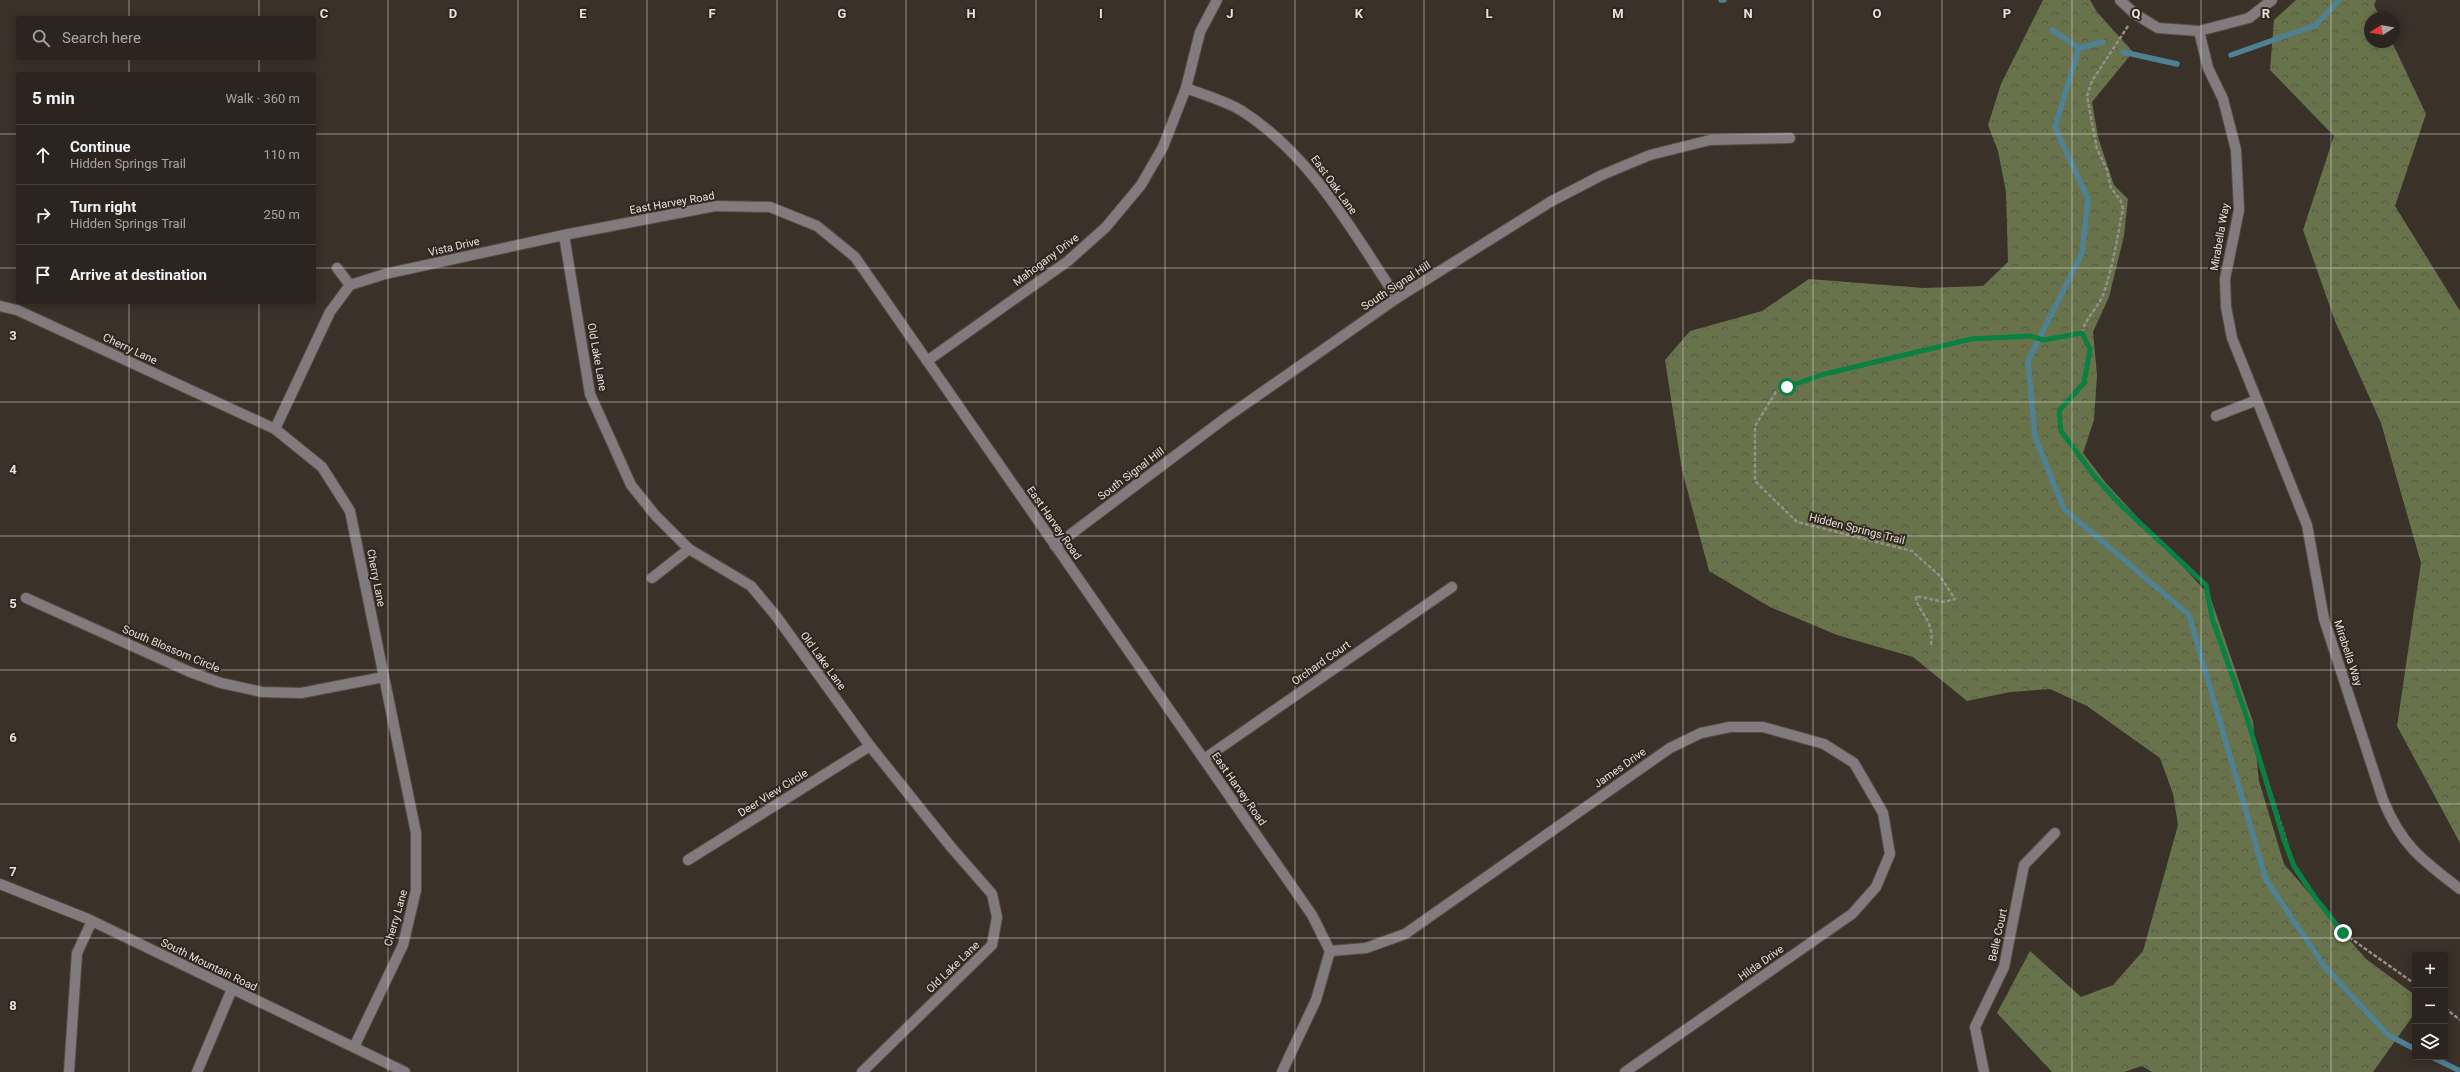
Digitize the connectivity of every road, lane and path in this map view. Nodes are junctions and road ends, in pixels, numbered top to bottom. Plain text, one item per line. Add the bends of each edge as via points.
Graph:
1 (1217, 0) edge
2 (2120, 0) edge
3 (2272, 0) edge
4 (2135, 14) junction
5 (2198, 31) junction
6 (1186, 88) junction
7 (1790, 138) dead end
8 (564, 235) junction
9 (337, 268) dead end
10 (350, 285) junction
11 (1397, 298) junction
12 (0, 306) edge
13 (2082, 333) junction
14 (927, 361) junction
15 (2257, 400) junction
16 (2216, 416) dead end
17 (274, 430) junction
18 (1056, 546) junction
19 (689, 549) junction
20 (652, 578) dead end
21 (1452, 587) dead end
22 (26, 598) dead end
23 (1931, 645) dead end
24 (384, 677) junction
25 (870, 746) junction
26 (1204, 759) junction
27 (2055, 833) dead end
28 (1890, 854) joint
29 (688, 860) dead end
30 (0, 884) edge
31 (2460, 889) edge
32 (92, 921) junction
33 (1330, 951) junction
34 (2412, 982) edge
35 (232, 989) junction
36 (2448, 1010) edge
37 (2460, 1020) edge
38 (354, 1047) junction
39 (1638, 1064) junction
40 (69, 1072) edge
41 (197, 1072) edge
42 (405, 1072) edge
43 (862, 1072) edge
44 (1282, 1072) edge
45 (1625, 1072) edge
46 (1644, 1072) edge
47 (1984, 1072) edge

1 - 6 street, Mahogany Drive via 1200,32
2 - 4 street
3 - 5 street via 2249,18
4 - 5 street via 2158,28
4 - 13 path via 2088,89 2088,108 2092,117 2093,136 2112,188 2122,201 2123,209 2113,261 2103,293 2084,324
5 - 15 street, Mirabella Way via 2208,68 2223,99 2236,150 2239,210 2225,279 2226,308 2232,338
6 - 11 street, East Oak Lane via 1241,110 1281,140 1311,171
6 - 14 street, Mahogany Drive via 1162,146 1141,186 1106,227 1068,261
7 - 11 street, South Signal Hill via 1710,140 1643,158 1602,175 1550,202
8 - 10 street, Vista Drive via 385,274
8 - 14 street, East Harvey Road via 715,206 770,207 817,226 855,258
8 - 19 street, Old Lake Lane via 590,394 631,485
9 - 10 street
10 - 17 street via 330,312
11 - 18 street, South Signal Hill via 1224,420
12 - 17 street, Cherry Lane via 17,310
13 - 23 path, Hidden Springs Trail via 2044,340 2030,336 1971,339 1821,375 1776,392 1755,426 1755,481 1797,522 1912,551 1940,576 1954,597 1953,600 1944,602 1919,594 1916,596 1916,601 1930,627
13 - 34 path via 2090,346 2087,370 2083,386 2059,411 2061,431 2095,477 2121,505 2206,585 2212,618 2294,866 2343,933
14 - 18 street, East Harvey Road
15 - 16 street
15 - 31 street, Mirabella Way via 2307,525 2324,619 2383,800 2406,844 2423,861
17 - 24 street, Cherry Lane via 322,467 350,511
18 - 26 street, East Harvey Road
19 - 20 street
19 - 25 street, Old Lake Lane via 751,586
21 - 26 street, Orchard Court
22 - 24 street, South Blossom Circle via 190,672 221,683 255,690 301,693
24 - 38 street, Cherry Lane via 416,833 416,890 403,945
25 - 29 street, Deer View Circle
25 - 43 street, Old Lake Lane via 992,894 997,917 992,945
26 - 33 street, East Harvey Road via 1312,915
27 - 47 street, Belle Court via 2024,865 2004,967 1987,998 1975,1028
28 - 33 street, James Drive via 1883,813 1854,763 1824,744 1763,727 1730,727 1701,733 1670,748 1405,934 1366,948
28 - 39 street, Hilda Drive via 1876,888 1852,914
30 - 32 street, South Mountain Road
32 - 35 street, South Mountain Road
32 - 40 street via 77,953
33 - 44 street via 1316,1000
35 - 38 street, South Mountain Road
35 - 41 street
36 - 37 path
38 - 42 street, South Mountain Road
39 - 45 street, Hilda Drive
39 - 46 street

